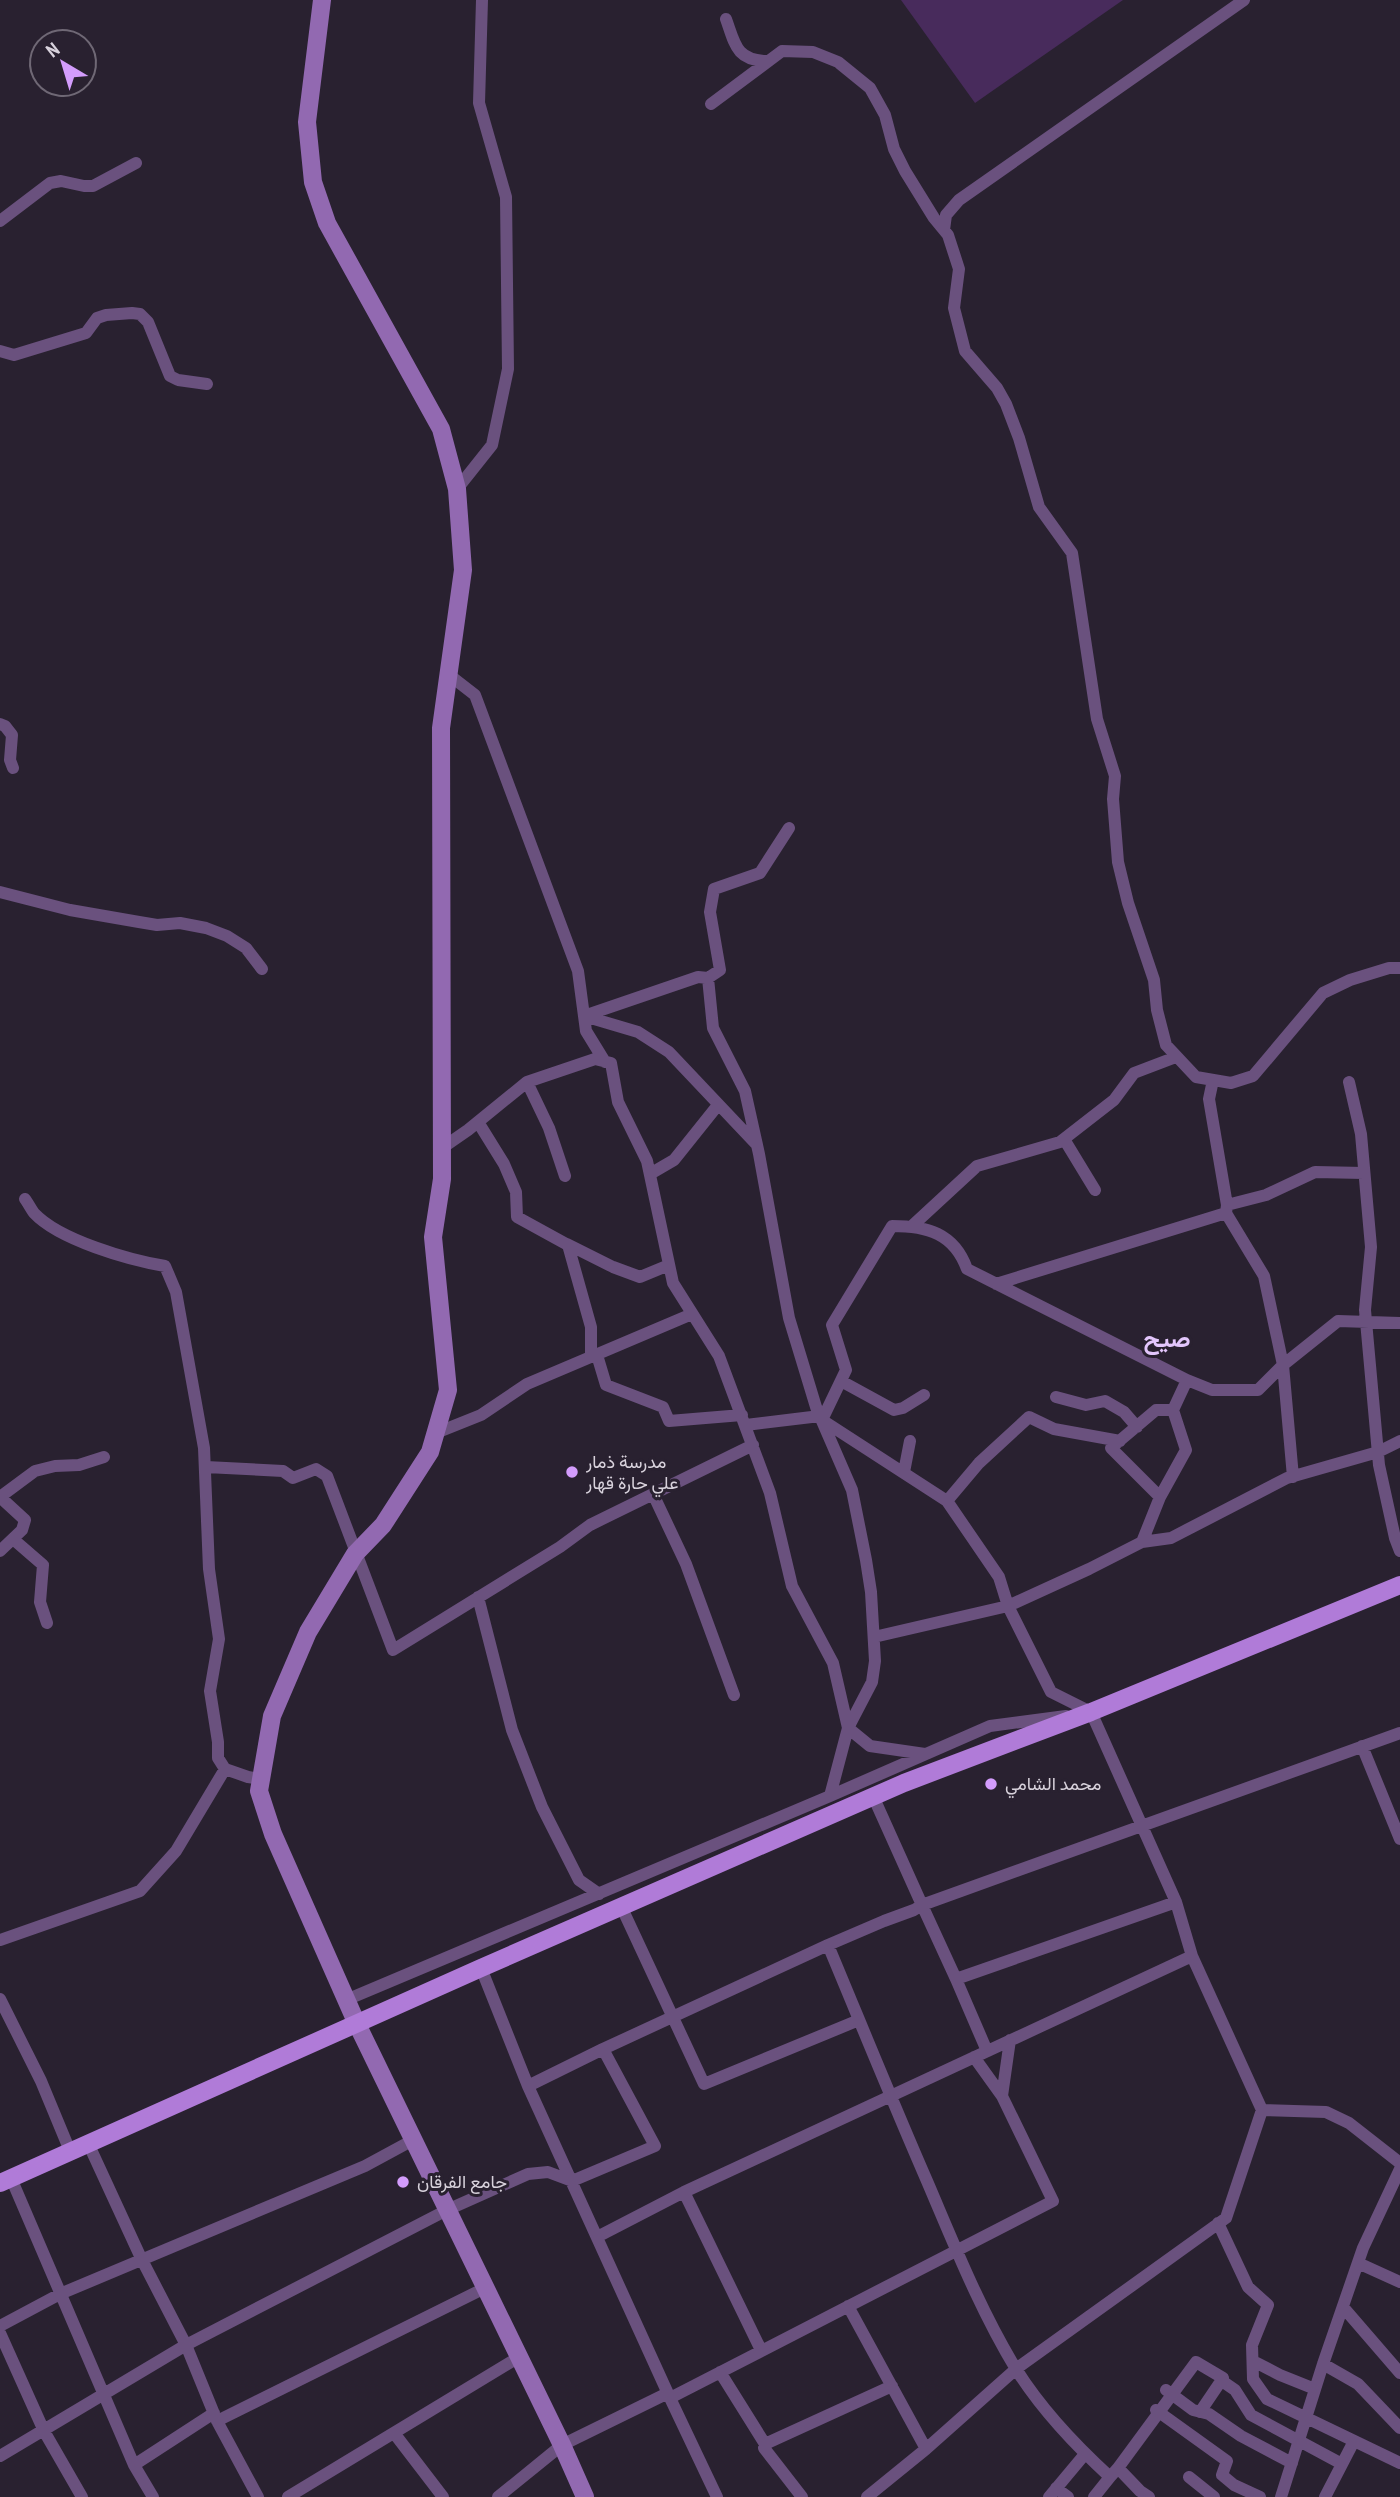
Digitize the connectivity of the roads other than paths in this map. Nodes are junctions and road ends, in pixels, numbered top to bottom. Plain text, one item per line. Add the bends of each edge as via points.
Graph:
1 (322, 0) edge
2 (482, 0) edge
3 (1244, 0) edge
4 (726, 19) dead end
5 (766, 61) junction
6 (711, 104) dead end
7 (136, 163) dead end
8 (0, 221) edge
9 (944, 230) junction
10 (0, 351) edge
11 (207, 384) dead end
12 (457, 489) junction
13 (449, 674) junction
14 (0, 724) edge
15 (13, 768) dead end
16 (789, 828) dead end
17 (0, 892) edge
18 (1400, 968) edge
19 (262, 969) dead end
20 (708, 978) junction
21 (584, 1016) junction
22 (1176, 1057) junction
23 (605, 1062) junction
24 (1213, 1080) junction
25 (527, 1082) junction
26 (1349, 1083) dead end
27 (718, 1105) junction
28 (478, 1122) junction
29 (1064, 1139) junction
30 (757, 1146) junction
31 (442, 1147) junction
32 (1364, 1173) junction
33 (650, 1174) junction
34 (565, 1176) dead end
35 (1095, 1190) dead end
36 (25, 1199) dead end
37 (1227, 1209) junction
38 (912, 1226) junction
39 (566, 1244) junction
40 (669, 1265) junction
41 (996, 1284) junction
42 (692, 1314) junction
43 (1366, 1322) junction
44 (1400, 1323) edge
45 (594, 1356) junction
46 (1283, 1365) junction
47 (1187, 1380) junction
48 (841, 1381) junction
49 (924, 1395) dead end
50 (1056, 1398) dead end
51 (1173, 1410) junction
52 (821, 1418) junction
53 (744, 1420) junction
54 (1137, 1427) junction
55 (436, 1433) junction
56 (910, 1441) dead end
57 (1120, 1441) junction
58 (1400, 1441) edge
59 (753, 1445) junction
60 (1378, 1452) junction
61 (104, 1457) dead end
62 (206, 1467) junction
63 (904, 1472) junction
64 (1293, 1477) junction
65 (653, 1493) junction
66 (0, 1497) edge
67 (1160, 1497) junction
68 (947, 1500) junction
69 (13, 1539) junction
70 (1142, 1542) junction
71 (0, 1551) edge
72 (1400, 1551) edge
73 (355, 1554) junction
74 (1400, 1585) edge
75 (478, 1597) junction
76 (1007, 1606) junction
77 (47, 1623) dead end
78 (874, 1637) junction
79 (734, 1695) dead end
80 (1091, 1712) junction
81 (848, 1728) junction
82 (1400, 1734) edge
83 (1362, 1746) junction
84 (926, 1754) junction
85 (225, 1769) junction
86 (261, 1779) junction
87 (830, 1796) junction
88 (873, 1796) junction
89 (1142, 1826) junction
90 (1400, 1839) edge
91 (600, 1894) junction
92 (1176, 1902) junction
93 (922, 1905) junction
94 (621, 1906) junction
95 (0, 1940) edge
96 (828, 1945) junction
97 (1192, 1956) junction
98 (481, 1968) junction
99 (956, 1979) junction
100 (0, 1999) edge
101 (346, 2000) junction
102 (672, 2018) junction
103 (859, 2020) junction
104 (357, 2024) junction
105 (1010, 2040) junction
106 (603, 2049) junction
107 (987, 2051) junction
108 (974, 2057) junction
109 (528, 2086) junction
110 (890, 2096) junction
111 (1002, 2096) junction
112 (1262, 2110) junction
113 (413, 2140) junction
114 (89, 2143) junction
115 (71, 2151) junction
116 (1400, 2163) edge
117 (1400, 2169) edge
118 (5, 2180) edge
119 (572, 2181) junction
120 (684, 2192) junction
121 (447, 2210) junction
122 (1218, 2223) junction
123 (597, 2237) junction
124 (956, 2249) junction
125 (141, 2258) junction
126 (1358, 2263) junction
127 (1400, 2282) edge
128 (485, 2288) junction
129 (60, 2294) junction
130 (848, 2306) junction
131 (1343, 2307) junction
132 (0, 2326) edge
133 (0, 2333) edge
134 (186, 2345) junction
135 (761, 2350) junction
136 (519, 2357) junction
137 (1253, 2361) junction
138 (1323, 2364) junction
139 (1016, 2370) junction
140 (720, 2372) junction
141 (1400, 2373) edge
142 (1222, 2381) junction
143 (892, 2386) junction
144 (1315, 2389) junction
145 (1168, 2392) junction
146 (104, 2394) junction
147 (669, 2395) junction
148 (1265, 2396) junction
149 (1158, 2411) junction
150 (1200, 2412) junction
151 (1251, 2415) junction
152 (216, 2417) junction
153 (1307, 2418) junction
154 (1400, 2428) edge
155 (44, 2431) junction
156 (394, 2433) junction
157 (1299, 2441) junction
158 (1354, 2441) junction
159 (765, 2444) junction
160 (562, 2445) junction
161 (926, 2449) junction
162 (1085, 2454) junction
163 (0, 2456) edge
164 (1292, 2463) junction
165 (1400, 2463) edge
166 (1342, 2464) junction
167 (134, 2465) junction
168 (1114, 2473) junction
169 (1189, 2477) dead end
170 (1053, 2493) edge
171 (82, 2497) edge
172 (153, 2497) edge
173 (258, 2497) edge
174 (288, 2497) edge
175 (443, 2497) edge
176 (498, 2497) edge
177 (585, 2497) edge
178 (717, 2497) edge
179 (802, 2497) edge
180 (867, 2497) edge
181 (1068, 2497) edge
182 (1094, 2497) edge
183 (1149, 2497) edge
184 (1214, 2497) edge
185 (1260, 2497) edge
186 (1281, 2497) edge
187 (1325, 2497) edge

1 - 12 street via 307,122 313,182 327,223 442,429
2 - 12 street via 479,103 506,197 509,369 492,445
3 - 9 street via 959,200 946,215
4 - 5 street via 740,53
5 - 6 street
5 - 9 street via 782,51 813,52 838,62 870,88 885,115 894,149
7 - 8 street via 93,186 50,183
9 - 22 street via 959,269 954,309 965,351 1006,404 1039,507 1072,553 1097,719 1115,776 1118,862 1154,980 1166,1045
10 - 11 street via 14,355 86,333 97,318 106,315 140,314 148,322 170,376
12 - 13 street via 463,570
13 - 21 street via 475,695 578,971
13 - 31 street via 441,728
14 - 15 street via 12,735
16 - 20 street via 760,873 714,889 710,912 720,970
17 - 19 street via 69,910 206,928 246,948
18 - 24 street via 1363,976 1323,993 1253,1076 1231,1083
20 - 21 street via 698,977
20 - 30 street via 713,1028 745,1091
21 - 23 street via 586,1031
21 - 27 street via 638,1032 669,1052
22 - 24 street via 1196,1077
22 - 29 street via 1134,1073 1114,1100
23 - 25 street via 595,1059
23 - 33 street via 611,1063 618,1102
24 - 37 street via 1209,1099
25 - 28 street
25 - 34 street
26 - 32 street
27 - 30 street
27 - 33 street via 674,1160
28 - 31 street
28 - 39 street via 516,1192 517,1217
29 - 35 street
29 - 38 street via 977,1166
30 - 52 street via 789,1318
31 - 55 street via 433,1237 448,1390
32 - 37 street via 1315,1172
32 - 43 street via 1370,1247
33 - 40 street
36 - 62 street via 34,1213 52,1226 89,1245 130,1260 165,1266 176,1292
37 - 41 street
37 - 46 street via 1264,1276
38 - 41 street via 939,1234 960,1252 967,1269
38 - 48 street via 892,1226 832,1325 846,1370
39 - 40 street via 640,1277
39 - 45 street via 591,1327
40 - 42 street via 673,1283
41 - 47 street
42 - 45 street
42 - 53 street via 719,1356
43 - 44 street
43 - 46 street via 1338,1321
43 - 60 street
45 - 53 street via 606,1385 663,1407 669,1421
45 - 55 street via 527,1384 481,1415
46 - 47 street via 1258,1390 1212,1390
46 - 64 street
47 - 51 street
48 - 49 street via 894,1409
48 - 52 street
50 - 54 street via 1086,1405 1105,1401
51 - 54 street via 1157,1410
51 - 67 street via 1186,1450
52 - 53 street
52 - 63 street
52 - 78 street via 852,1490 871,1592
53 - 59 street
54 - 57 street
55 - 73 street via 430,1452 383,1525
56 - 63 street
57 - 67 street via 1111,1448
57 - 68 street via 1055,1429 1029,1417
58 - 60 street
59 - 65 street
59 - 81 street via 770,1493 792,1586 833,1663
60 - 64 street
60 - 72 street
61 - 66 street via 35,1471
62 - 73 street via 283,1471 293,1478 316,1469 327,1476
62 - 85 street via 209,1569 219,1639 210,1691 218,1758
63 - 68 street
64 - 70 street via 1171,1538
65 - 75 street via 590,1525
65 - 79 street via 686,1564
66 - 69 street via 25,1520
67 - 70 street
68 - 76 street via 999,1577
69 - 71 street
69 - 77 street via 43,1565 40,1602
70 - 76 street
73 - 75 street via 393,1650
73 - 86 street via 308,1632 272,1716
74 - 80 main road
75 - 91 street via 512,1730 542,1807 579,1880
76 - 78 street
76 - 80 street via 1051,1692
78 - 81 street via 872,1682
80 - 84 street via 990,1726
80 - 88 main road
80 - 89 street
81 - 84 street via 870,1746
81 - 87 street
82 - 83 street
83 - 89 street
83 - 90 street
84 - 87 street
85 - 86 street
85 - 95 street via 176,1851 140,1891
86 - 101 street via 260,1791 273,1834
87 - 91 street
88 - 93 street
88 - 94 main road
89 - 92 street
89 - 93 street
91 - 101 street
92 - 97 street
92 - 99 street
93 - 96 street
93 - 99 street
94 - 98 main road
94 - 102 street
96 - 102 street
96 - 103 street
97 - 105 street
97 - 112 street
98 - 104 main road
98 - 109 street
99 - 107 street
100 - 115 street
101 - 104 street
102 - 103 street via 704,2084
102 - 106 street
103 - 110 street
104 - 113 street
104 - 114 main road
105 - 107 street
105 - 111 street
106 - 109 street
106 - 119 street via 655,2146
107 - 108 street
108 - 110 street
108 - 111 street
109 - 119 street
110 - 120 street
110 - 124 street
111 - 124 street via 1054,2201
112 - 116 street via 1326,2112 1349,2123
112 - 122 street via 1226,2218
113 - 121 street
113 - 125 street via 365,2166
114 - 115 main road
114 - 125 street
115 - 118 main road
117 - 126 street
118 - 129 street
119 - 121 street via 548,2172 528,2174
119 - 123 street
120 - 123 street
120 - 135 street
121 - 128 street
121 - 134 street
122 - 137 street via 1248,2287 1268,2305 1252,2344
122 - 139 street
123 - 147 street
124 - 130 street
124 - 139 street
125 - 129 street
125 - 134 street
126 - 127 street
126 - 131 street
128 - 136 street
128 - 152 street
129 - 132 street
129 - 146 street
130 - 135 street
130 - 143 street
131 - 138 street
131 - 141 street
133 - 155 street
134 - 146 street
134 - 152 street
135 - 140 street
136 - 156 street
136 - 160 street
137 - 144 street
137 - 148 street via 1253,2379
138 - 144 street
138 - 154 street via 1358,2384
139 - 161 street
139 - 162 street
140 - 147 street
140 - 159 street
142 - 145 street via 1196,2362
142 - 150 street
142 - 151 street via 1235,2390
143 - 159 street
143 - 161 street
144 - 153 street
145 - 149 street
145 - 150 street
146 - 155 street
146 - 167 street
147 - 160 street
147 - 178 street
148 - 151 street
148 - 153 street
149 - 168 street
149 - 185 street via 1227,2461 1222,2475
150 - 164 street
151 - 157 street
152 - 167 street
152 - 173 street
153 - 157 street
153 - 158 street
155 - 163 street
155 - 171 street
156 - 174 street
156 - 175 street
157 - 164 street
157 - 166 street
158 - 165 street
158 - 166 street
159 - 179 street
160 - 176 street
160 - 177 street
161 - 180 street
162 - 168 street
162 - 170 street
164 - 186 street
166 - 187 street
167 - 172 street
168 - 182 street
168 - 183 street
169 - 184 street
170 - 181 street

